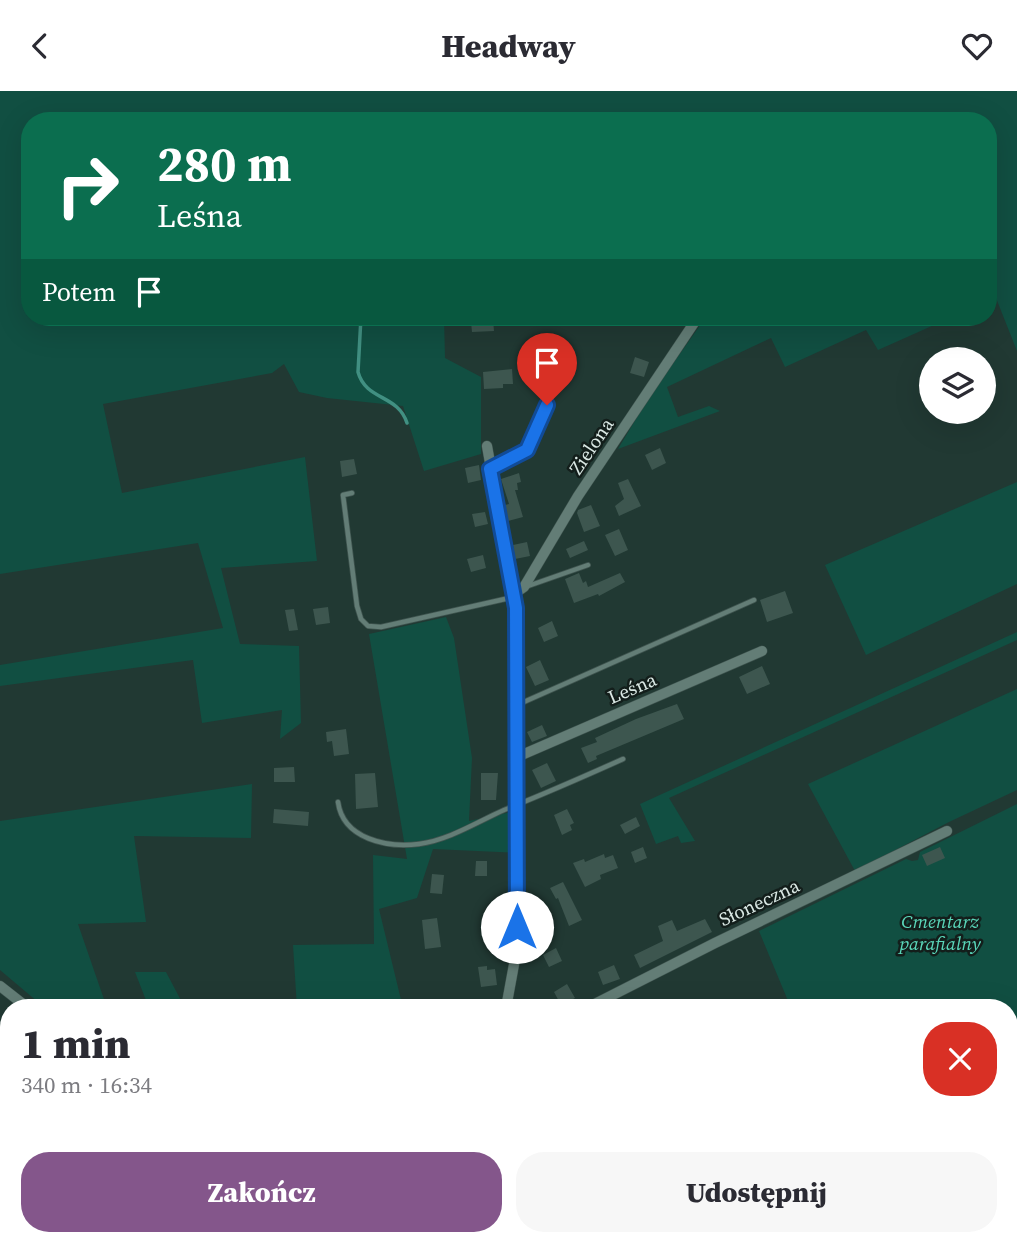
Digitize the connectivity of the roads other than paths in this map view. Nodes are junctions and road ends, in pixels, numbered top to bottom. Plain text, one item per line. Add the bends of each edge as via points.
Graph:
1 (692, 326) edge
2 (532, 364) dead end
3 (487, 446) dead end
4 (490, 469) junction
5 (352, 493) dead end
6 (588, 565) dead end
7 (524, 587) junction
8 (514, 595) junction
9 (754, 600) dead end
10 (762, 651) dead end
11 (516, 705) junction
12 (517, 757) junction
13 (623, 759) dead end
14 (338, 803) dead end
15 (517, 806) junction
16 (947, 831) dead end
17 (0, 986) edge
18 (17, 999) edge
19 (507, 999) edge
20 (605, 999) edge

1 - 7 street, Zielona via 578,496
2 - 4 street via 544,365 547,405 527,450
3 - 4 street
4 - 8 street
5 - 8 lane via 343,495 358,614 368,626 381,627
6 - 7 lane
7 - 8 street, Zielona
8 - 11 street
9 - 11 lane
10 - 12 street, Leśna
11 - 12 street
12 - 15 street
13 - 15 lane
14 - 15 lane via 344,822 356,833 402,845 431,841
15 - 19 street via 516,939
16 - 20 street, Słoneczna
17 - 18 street

